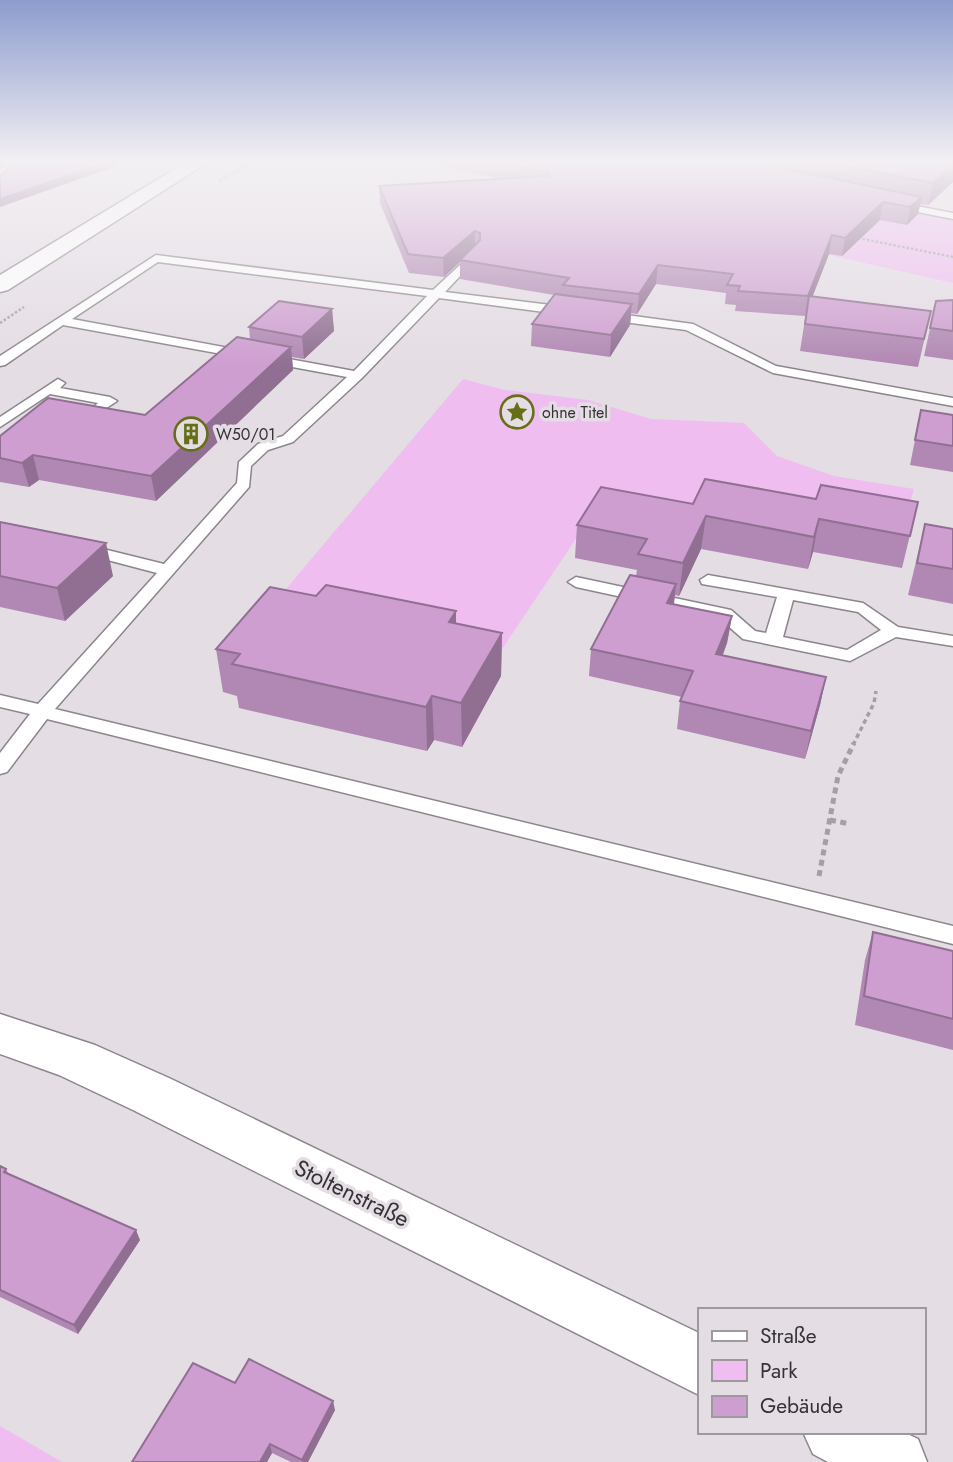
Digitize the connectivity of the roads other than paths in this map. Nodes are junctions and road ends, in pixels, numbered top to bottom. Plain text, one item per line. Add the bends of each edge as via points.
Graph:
1 (90, 229) edge
2 (474, 255) edge
3 (0, 285) edge
4 (435, 294) junction
5 (582, 313) edge
6 (596, 315) edge
7 (61, 321) junction
8 (0, 362) edge
9 (357, 375) junction
10 (953, 402) edge
11 (96, 411) edge
12 (0, 423) edge
13 (65, 545) edge
14 (170, 571) junction
15 (708, 580) dead end
16 (576, 582) dead end
17 (786, 594) junction
18 (893, 631) junction
19 (773, 640) junction
20 (953, 641) edge
21 (0, 701) edge
22 (43, 712) junction
23 (0, 767) edge
24 (953, 935) edge
25 (0, 1034) edge
26 (698, 1365) edge
27 (839, 1434) edge
28 (895, 1462) edge

1 - 3 main road
2 - 4 lane
4 - 5 lane
4 - 7 lane via 156,257
4 - 9 lane
6 - 10 lane via 689,327 773,369
7 - 8 lane
7 - 9 lane
9 - 14 lane via 288,439 263,447 244,465 244,484
11 - 12 lane via 110,401 54,386
13 - 14 lane
14 - 22 lane
15 - 17 lane
16 - 19 lane via 725,614 749,635
17 - 18 lane via 863,608
17 - 19 lane
18 - 19 lane via 850,656
18 - 20 lane
21 - 22 lane
22 - 23 lane
22 - 24 lane
25 - 26 main road, Stoltenstraße via 77,1060 151,1094
27 - 28 main road

